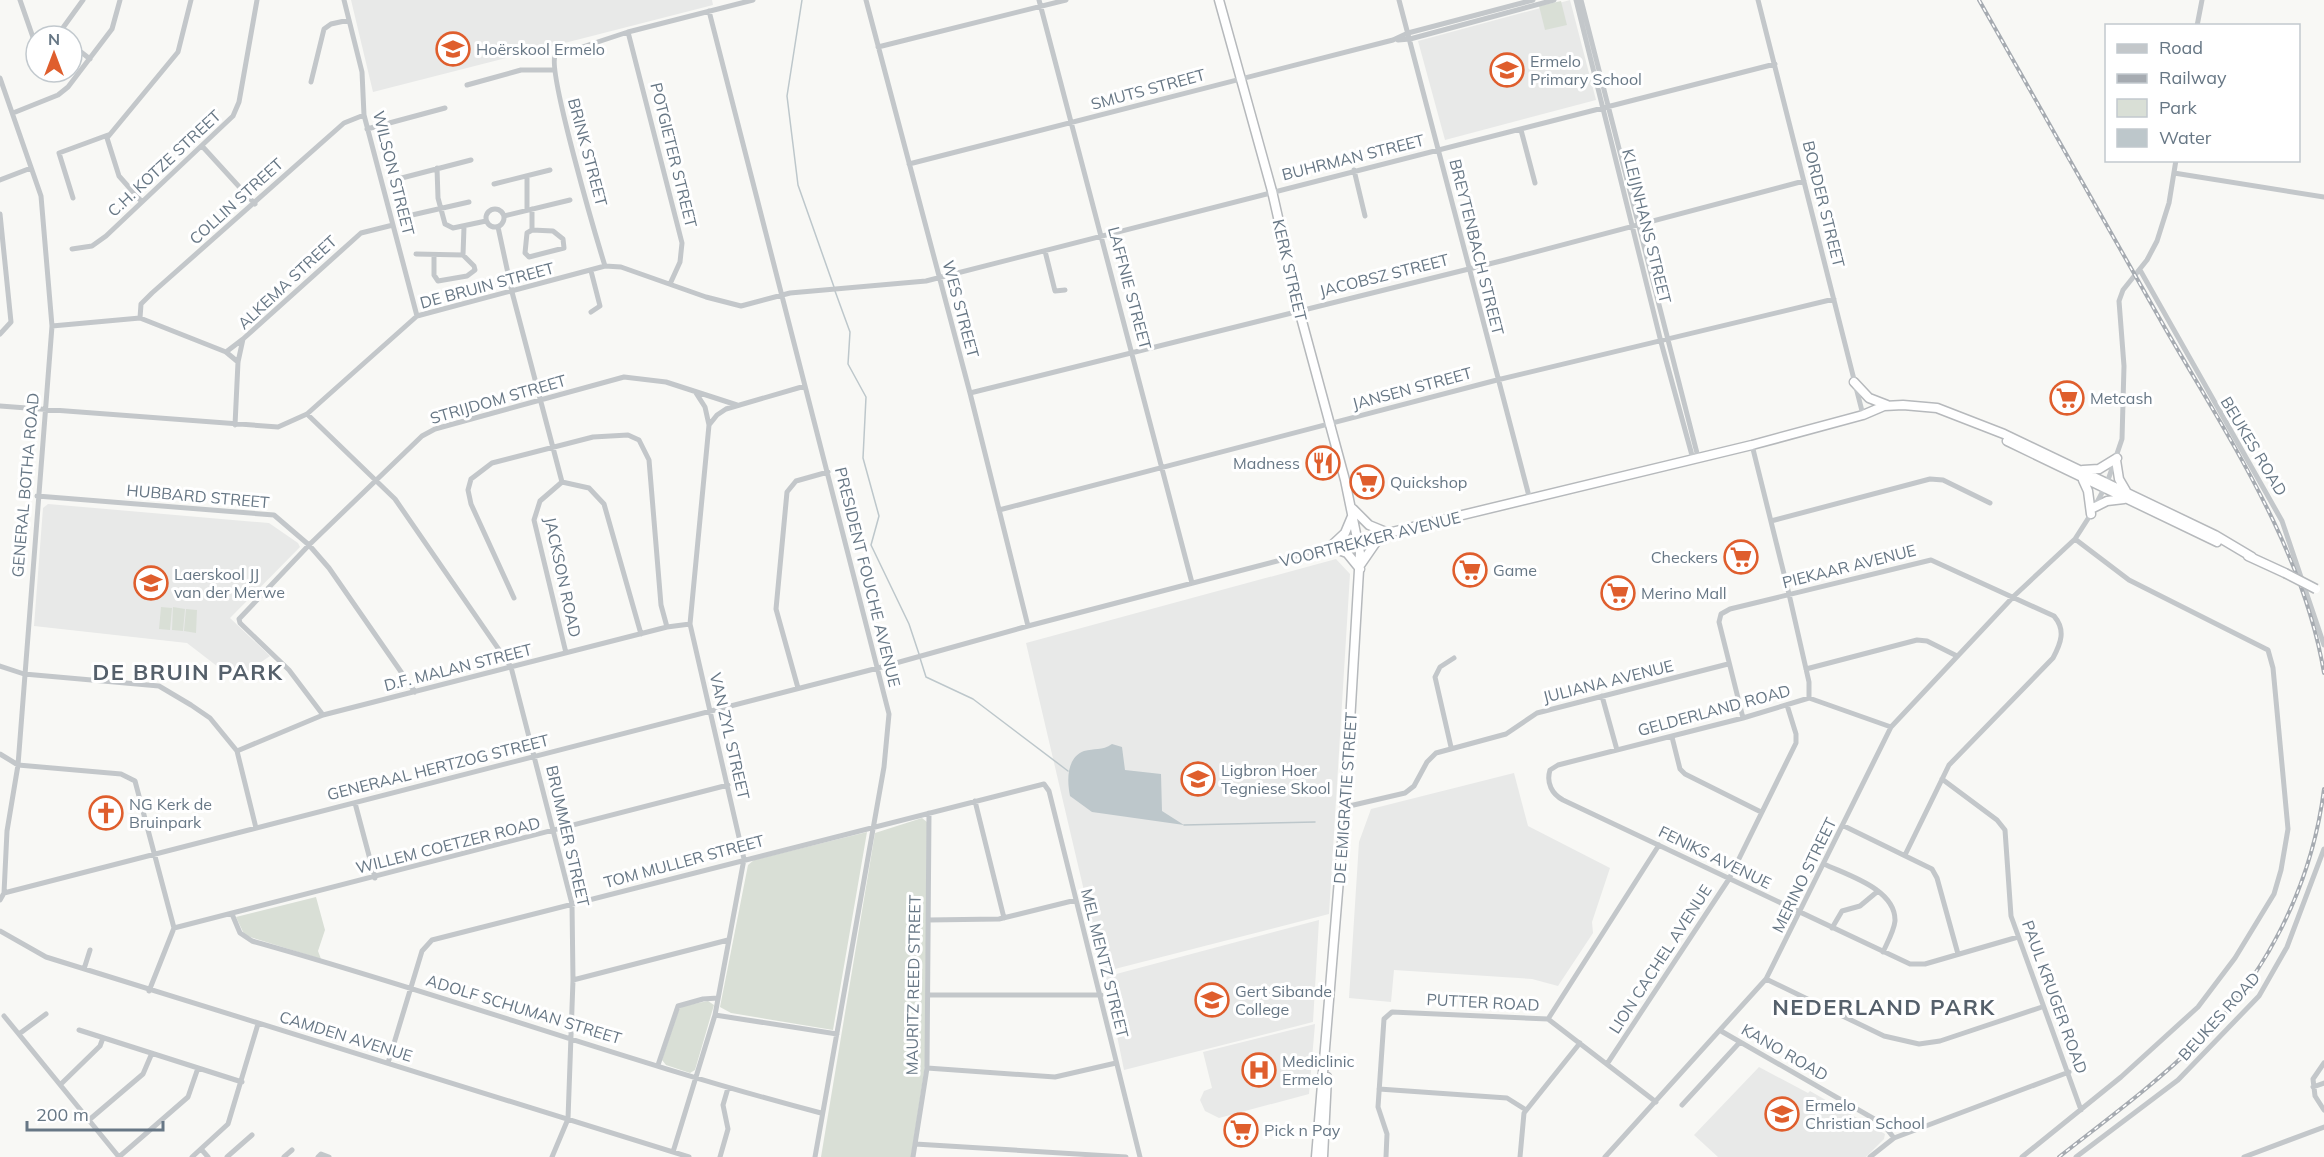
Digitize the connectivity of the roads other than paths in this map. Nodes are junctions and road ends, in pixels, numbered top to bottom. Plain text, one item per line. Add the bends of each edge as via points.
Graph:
1 (20, 0) edge
2 (83, 0) edge
3 (120, 0) edge
4 (191, 0) edge
5 (257, 0) edge
6 (344, 0) edge
7 (753, 0) edge
8 (866, 0) edge
9 (1066, 0) edge
10 (1219, 0) edge
11 (1399, 0) edge
12 (1533, 0) edge
13 (1554, 0) edge
14 (1576, 0) edge
15 (1581, 0) edge
16 (1758, 0) edge
17 (2202, 0) edge
18 (1040, 3) edge
19 (709, 11) junction
20 (349, 20) junction
21 (28, 24) edge
22 (67, 24) edge
23 (2197, 24) edge
24 (628, 32) junction
25 (1409, 36) junction
26 (878, 47) junction
27 (84, 54) edge
28 (90, 59) junction
29 (1775, 64) junction
30 (554, 70) junction
31 (0, 78) edge
32 (1240, 78) junction
33 (311, 82) dead end
34 (467, 85) dead end
35 (445, 108) dead end
36 (1607, 108) junction
37 (13, 112) junction
38 (364, 115) junction
39 (1071, 122) junction
40 (367, 129) junction
41 (1521, 130) junction
42 (108, 135) junction
43 (202, 146) junction
44 (1438, 150) junction
45 (471, 160) dead end
46 (2176, 162) edge
47 (909, 164) junction
48 (31, 168) junction
49 (437, 168) junction
50 (550, 170) dead end
51 (1354, 170) junction
52 (2174, 173) junction
53 (527, 176) junction
54 (0, 180) edge
55 (394, 180) dead end
56 (1804, 181) junction
57 (1534, 183) dead end
58 (495, 184) dead end
59 (1272, 191) junction
60 (73, 198) dead end
61 (2324, 198) edge
62 (570, 200) dead end
63 (142, 202) junction
64 (469, 202) dead end
65 (255, 204) junction
66 (440, 209) junction
67 (530, 209) junction
68 (0, 214) edge
69 (412, 215) dead end
70 (504, 216) junction
71 (1365, 216) dead end
72 (486, 221) junction
73 (393, 225) junction
74 (1635, 225) junction
75 (464, 226) junction
76 (498, 227) junction
77 (532, 230) junction
78 (1102, 237) junction
79 (72, 249) dead end
80 (1045, 251) junction
81 (416, 255) dead end
82 (434, 255) junction
83 (464, 255) junction
84 (605, 266) junction
85 (1468, 269) junction
86 (2140, 270) junction
87 (591, 271) junction
88 (938, 277) junction
89 (8, 281) junction
90 (0, 282) edge
91 (670, 284) junction
92 (1065, 290) dead end
93 (512, 292) junction
94 (783, 295) junction
95 (1834, 299) junction
96 (1299, 310) junction
97 (591, 312) dead end
98 (417, 316) junction
99 (140, 318) junction
100 (52, 326) junction
101 (0, 334) edge
102 (243, 339) junction
103 (1664, 342) junction
104 (1133, 351) junction
105 (226, 352) junction
106 (238, 362) junction
107 (1497, 380) junction
108 (1854, 382) junction
109 (805, 386) junction
110 (695, 392) junction
111 (970, 393) junction
112 (541, 402) junction
113 (737, 405) junction
114 (0, 406) edge
115 (1888, 406) junction
116 (45, 408) junction
117 (307, 414) junction
118 (1863, 415) junction
119 (1331, 424) junction
120 (235, 425) junction
121 (709, 425) junction
122 (1752, 445) junction
123 (553, 448) junction
124 (1696, 458) junction
125 (2116, 459) junction
126 (1163, 468) junction
127 (828, 472) junction
128 (2081, 474) junction
129 (374, 480) junction
130 (562, 482) junction
131 (2105, 486) junction
132 (37, 496) junction
133 (2126, 496) junction
134 (1530, 500) junction
135 (1990, 503) dead end
136 (1352, 509) junction
137 (999, 510) junction
138 (2092, 511) junction
139 (1772, 521) junction
140 (1385, 534) junction
141 (2075, 539) junction
142 (1359, 540) junction
143 (309, 545) junction
144 (1330, 547) junction
145 (1360, 567) junction
146 (1192, 584) junction
147 (2320, 591) edge
148 (1789, 594) junction
149 (2014, 596) junction
150 (514, 598) dead end
151 (690, 624) junction
152 (1028, 626) junction
153 (667, 627) junction
154 (641, 634) junction
155 (2324, 645) edge
156 (566, 653) junction
157 (1957, 656) junction
158 (1454, 658) dead end
159 (1728, 664) junction
160 (0, 666) edge
161 (511, 667) junction
162 (878, 668) junction
163 (1806, 669) junction
164 (24, 674) junction
165 (798, 688) junction
166 (415, 692) junction
167 (1602, 696) junction
168 (1809, 698) junction
169 (1787, 705) junction
170 (711, 711) junction
171 (323, 715) junction
172 (1743, 718) junction
173 (1891, 727) junction
174 (1672, 737) junction
175 (1450, 747) junction
176 (1617, 750) junction
177 (237, 751) junction
178 (0, 754) edge
179 (535, 756) junction
180 (18, 765) junction
181 (1548, 777) joint
182 (1942, 779) junction
183 (1037, 784) joint
184 (728, 785) junction
185 (975, 801) junction
186 (355, 803) junction
187 (1345, 807) junction
188 (1761, 812) junction
189 (929, 813) junction
190 (873, 825) junction
191 (1844, 826) junction
192 (0, 828) edge
193 (256, 828) junction
194 (8, 831) junction
195 (554, 831) junction
196 (1659, 845) junction
197 (2324, 849) edge
198 (156, 854) junction
199 (1905, 855) junction
200 (744, 859) junction
201 (1824, 864) junction
202 (375, 878) junction
203 (1729, 879) junction
204 (1878, 891) junction
205 (4, 893) junction
206 (0, 900) edge
207 (1076, 900) junction
208 (572, 904) junction
209 (1800, 913) junction
210 (232, 914) junction
211 (1004, 918) junction
212 (928, 920) junction
213 (174, 928) junction
214 (1832, 928) junction
215 (0, 931) edge
216 (2018, 937) junction
217 (728, 940) junction
218 (90, 950) dead end
219 (1883, 952) junction
220 (1958, 954) junction
221 (84, 969) junction
222 (1766, 979) junction
223 (573, 980) junction
224 (412, 988) junction
225 (150, 991) junction
226 (928, 995) junction
227 (1101, 995) junction
228 (718, 998) junction
229 (2043, 1007) junction
230 (46, 1014) dead end
231 (715, 1015) junction
232 (4, 1016) dead end
233 (1548, 1019) junction
234 (258, 1024) junction
235 (79, 1030) dead end
236 (1721, 1030) junction
237 (20, 1034) junction
238 (837, 1034) junction
239 (572, 1037) junction
240 (103, 1038) junction
241 (1740, 1042) junction
242 (1580, 1043) junction
243 (152, 1053) junction
244 (1326, 1056) junction
245 (388, 1063) junction
246 (2324, 1063) edge
247 (1116, 1064) junction
248 (1607, 1064) junction
249 (657, 1065) junction
250 (198, 1068) junction
251 (927, 1068) junction
252 (2069, 1072) junction
253 (695, 1078) junction
254 (242, 1082) junction
255 (2324, 1083) edge
256 (61, 1084) junction
257 (2313, 1087) junction
258 (728, 1088) junction
259 (1379, 1089) junction
260 (1656, 1102) junction
261 (1682, 1106) dead end
262 (1526, 1110) junction
263 (2081, 1110) junction
264 (2324, 1110) edge
265 (821, 1113) junction
266 (568, 1119) junction
267 (89, 1120) junction
268 (2324, 1128) edge
269 (252, 1135) dead end
270 (1894, 1138) junction
271 (915, 1144) junction
272 (201, 1149) junction
273 (292, 1150) dead end
274 (673, 1152) junction
275 (119, 1157) edge
276 (192, 1157) edge
277 (208, 1157) edge
278 (227, 1157) edge
279 (284, 1157) edge
280 (318, 1157) edge
281 (329, 1157) edge
282 (552, 1157) edge
283 (689, 1157) edge
284 (720, 1157) edge
285 (815, 1157) edge
286 (913, 1157) edge
287 (1126, 1157) edge
288 (1140, 1157) edge
289 (1316, 1157) edge
290 (1323, 1157) edge
291 (1386, 1157) edge
292 (1520, 1157) edge
293 (1605, 1157) edge
294 (1870, 1157) edge
295 (2022, 1157) edge
296 (2076, 1157) edge
297 (2244, 1157) edge

1 - 21 street
2 - 22 street
3 - 28 street via 115,24
4 - 42 street via 178,52 127,118
5 - 43 street, C.H. KOTZE STREET via 238,107
6 - 20 street, WILSON STREET
7 - 19 street
8 - 26 street, WES STREET
9 - 18 street
10 - 32 highway, KERK STREET
11 - 25 street, BREYTENBACH STREET
12 - 25 street, SMUTS STREET
13 - 25 street, SMUTS STREET
14 - 36 street, KLEIJNHANS STREET
15 - 36 street, KLEIJNHANS STREET
16 - 29 street, BORDER STREET
17 - 23 street
18 - 26 street
18 - 39 street, LAFFNIE STREET
19 - 24 street
19 - 94 street, PRESIDENT FOUCHE AVENUE
20 - 33 street via 324,29
20 - 38 street, WILSON STREET via 362,72
24 - 30 street via 555,56
24 - 91 street, POTGIETER STREET via 682,243 682,256
25 - 32 street, SMUTS STREET
25 - 44 street, BREYTENBACH STREET
26 - 47 street, WES STREET
27 - 28 street
28 - 37 street via 58,95
29 - 36 street, BUHRMAN STREET
29 - 56 street, BORDER STREET
30 - 34 street via 520,70
30 - 84 street, BRINK STREET
31 - 37 street, GENERAL BOTHA ROAD
32 - 39 street, SMUTS STREET
32 - 59 highway, KERK STREET
35 - 40 street
36 - 41 street, BUHRMAN STREET
36 - 74 street, KLEIJNHANS STREET
37 - 48 street, GENERAL BOTHA ROAD
38 - 40 street, WILSON STREET
38 - 65 street, COLLIN STREET via 344,123
39 - 47 street, SMUTS STREET
39 - 78 street, LAFFNIE STREET
40 - 73 street, WILSON STREET
41 - 44 street, BUHRMAN STREET
41 - 57 street
42 - 60 street via 59,153
42 - 63 street via 116,170
43 - 63 street, C.H. KOTZE STREET
43 - 65 street
44 - 51 street, BUHRMAN STREET
44 - 85 street, BREYTENBACH STREET
45 - 49 street
46 - 52 street, MERINO STREET
47 - 88 street, WES STREET
48 - 54 street
48 - 100 street, GENERAL BOTHA ROAD via 44,214
49 - 55 street
49 - 66 street
50 - 53 street
51 - 59 street, BUHRMAN STREET
51 - 71 street
52 - 61 street
52 - 86 street, MERINO STREET via 2157,241
53 - 58 street
53 - 67 street
56 - 74 street, JACOBSZ STREET
56 - 95 street, BORDER STREET
59 - 78 street, BUHRMAN STREET
59 - 96 highway, KERK STREET
62 - 67 street
63 - 79 street, C.H. KOTZE STREET via 97,243
64 - 66 street
65 - 99 street, COLLIN STREET via 143,301
66 - 69 street
66 - 75 street via 449,228
67 - 70 street
67 - 77 street
68 - 89 street
70 - 72 street via 493,209 486,214
70 - 76 street
72 - 75 street
72 - 76 street via 489,226
73 - 98 street, WILSON STREET
73 - 102 street, ALKEMA STREET via 361,233
74 - 85 street, JACOBSZ STREET
74 - 103 street, KLEIJNHANS STREET
75 - 83 street
76 - 93 street
77 - 77 street via 555,232 563,238 564,248 529,257 525,253 526,236
78 - 80 street, BUHRMAN STREET
78 - 104 street, LAFFNIE STREET
80 - 88 street, BUHRMAN STREET
80 - 92 street via 1055,291
81 - 82 street
82 - 83 street
82 - 83 street via 434,276 442,281 473,272 474,266
84 - 87 street, DE BRUIN STREET
84 - 91 street via 621,267
85 - 96 street, JACOBSZ STREET
85 - 107 street, BREYTENBACH STREET
86 - 125 street, MERINO STREET via 2123,290 2118,306 2124,409
86 - 155 street, BEUKES ROAD via 2278,513
87 - 93 street, DE BRUIN STREET
87 - 97 street via 600,306
88 - 94 street
88 - 111 street, WES STREET
89 - 90 street
89 - 101 street via 10,326
91 - 94 street via 741,306
93 - 98 street, DE BRUIN STREET
93 - 112 street
94 - 109 street, PRESIDENT FOUCHE AVENUE
95 - 103 street, JANSEN STREET
95 - 108 street, BORDER STREET
96 - 104 street, JACOBSZ STREET
96 - 119 highway, KERK STREET
98 - 117 street, DE BRUIN STREET
99 - 100 street
99 - 105 street
100 - 116 street, GENERAL BOTHA ROAD
102 - 105 street
102 - 106 street, ALKEMA STREET
103 - 107 street, JANSEN STREET
103 - 124 street, KLEIJNHANS STREET
104 - 111 street, JACOBSZ STREET
104 - 126 street, LAFFNIE STREET
105 - 106 street
106 - 120 street, ALKEMA STREET
107 - 119 street, JANSEN STREET
107 - 134 street, BREYTENBACH STREET
108 - 115 highway via 1869,398
108 - 118 street, BORDER STREET
109 - 113 street
109 - 127 street, PRESIDENT FOUCHE AVENUE
110 - 112 street, STRIJDOM STREET via 652,378 624,377
110 - 113 street, STRIJDOM STREET
110 - 121 street via 705,407
111 - 137 street, WES STREET
112 - 123 street
112 - 129 street, STRIJDOM STREET via 428,432
113 - 121 street via 721,412
114 - 116 street, DE BRUIN STREET
115 - 118 highway, VOORTREKKER AVENUE
115 - 128 highway via 1937,408
116 - 120 street, DE BRUIN STREET
116 - 132 street, GENERAL BOTHA ROAD
117 - 120 street, DE BRUIN STREET via 278,427
117 - 129 street, BRUMMER STREET
118 - 122 highway, VOORTREKKER AVENUE
119 - 126 street, JANSEN STREET
119 - 136 highway, KERK STREET
121 - 151 street, VAN ZYL STREET
122 - 124 highway, VOORTREKKER AVENUE
122 - 139 street
123 - 130 street
123 - 150 street via 492,463 477,472 468,486 475,513
123 - 153 street via 608,435 628,435 643,445 649,460 660,601
124 - 134 highway, VOORTREKKER AVENUE
125 - 128 highway
125 - 131 street, MERINO STREET
125 - 133 highway
126 - 137 street, JANSEN STREET
126 - 146 street, LAFFNIE STREET
127 - 162 street, PRESIDENT FOUCHE AVENUE
127 - 165 street via 795,481 788,492 776,609
128 - 131 highway
128 - 138 highway
129 - 143 street, STRIJDOM STREET
129 - 161 street, BRUMMER STREET via 402,508
130 - 154 street via 589,488 604,504
130 - 156 street, JACKSON ROAD via 540,501 534,520
131 - 133 highway
131 - 138 street, MERINO STREET
132 - 143 street, HUBBARD STREET via 270,514
132 - 164 street, GENERAL BOTHA ROAD
133 - 138 highway via 2107,501
133 - 147 highway, bridge via 2231,544
134 - 140 highway, VOORTREKKER AVENUE
135 - 139 street via 1943,480 1930,479
136 - 140 highway
136 - 142 highway, KERK STREET
136 - 144 highway via 1345,533
137 - 152 street, WES STREET
138 - 141 street, MERINO STREET
139 - 148 street
140 - 142 highway, VOORTREKKER AVENUE
140 - 145 highway
141 - 149 street, MERINO STREET
141 - 263 street via 2129,580 2268,650 2288,829 2274,894 2216,987 2181,1024
142 - 144 street, VOORTREKKER AVENUE
142 - 145 highway, DE EMIGRATIE STREET
143 - 166 street, HUBBARD STREET
143 - 171 street, STRIJDOM STREET via 239,621 289,670
144 - 145 highway via 1347,553
144 - 146 street, VOORTREKKER AVENUE
145 - 187 highway, DE EMIGRATIE STREET
146 - 152 street, VOORTREKKER AVENUE
148 - 149 street, PIEKAAR AVENUE via 1931,560
148 - 159 street, PIEKAAR AVENUE via 1721,614 1719,622
148 - 163 street
149 - 157 street, MERINO STREET
149 - 182 street, PIEKAAR AVENUE via 2054,616 2062,632 2061,644 2053,658 1963,749
151 - 153 street, D.F. MALAN STREET
151 - 170 street, VAN ZYL STREET
152 - 162 street, VOORTREKKER AVENUE
153 - 154 street, D.F. MALAN STREET
154 - 156 street, D.F. MALAN STREET
156 - 161 street, D.F. MALAN STREET
157 - 163 street via 1917,640
157 - 173 street, MERINO STREET
158 - 175 street via 1440,667 1435,677
159 - 167 street, JULIANA AVENUE
159 - 172 street
160 - 164 street
161 - 166 street, D.F. MALAN STREET
161 - 179 street, BRUMMER STREET
162 - 165 street, GENERAAL HERTZOG STREET
162 - 190 street, PRESIDENT FOUCHE AVENUE via 889,724
163 - 168 street
164 - 177 street via 159,686 210,718
164 - 180 street, GENERAL BOTHA ROAD
165 - 170 street, GENERAAL HERTZOG STREET
166 - 171 street, D.F. MALAN STREET
167 - 175 street, JULIANA AVENUE via 1543,711 1506,734
167 - 176 street
168 - 169 street, GELDERLAND ROAD
168 - 173 street, GELDERLAND ROAD
169 - 172 street, GELDERLAND ROAD
169 - 188 street, LION CACHEL AVENUE via 1797,740
170 - 179 street, GENERAAL HERTZOG STREET
170 - 184 street, VAN ZYL STREET
171 - 177 street, D.F. MALAN STREET
172 - 174 street, GELDERLAND ROAD
173 - 191 street, MERINO STREET
174 - 176 street, GELDERLAND ROAD
174 - 188 street via 1684,774
175 - 187 street, JULIANA AVENUE via 1430,758 1414,786 1405,793
176 - 181 street, GELDERLAND ROAD via 1555,766
177 - 193 street
178 - 180 street
179 - 186 street, GENERAAL HERTZOG STREET
179 - 195 street, BRUMMER STREET
180 - 194 street, GENERAL BOTHA ROAD
180 - 198 street via 132,778
181 - 196 street, FENIKS AVENUE via 1551,790 1560,799
182 - 199 street
182 - 216 street, PAUL KRUGER ROAD via 2005,830 2009,906
183 - 185 street, TOM MULLER STREET
183 - 207 street, MEL MENTZ STREET via 1047,787
184 - 195 street, WILLEM COETZER ROAD
184 - 200 street, VAN ZYL STREET
185 - 189 street, TOM MULLER STREET
185 - 211 street
186 - 193 street, GENERAAL HERTZOG STREET
186 - 202 street
187 - 244 highway, DE EMIGRATIE STREET
188 - 203 street, LION CACHEL AVENUE
189 - 190 street, TOM MULLER STREET
189 - 212 street, MAURITZ REED STREET
190 - 200 street, TOM MULLER STREET
190 - 238 street, PRESIDENT FOUCHE AVENUE
191 - 199 street
191 - 201 street, MERINO STREET
192 - 194 street
193 - 198 street, GENERAAL HERTZOG STREET
194 - 205 street, GENERAL BOTHA ROAD
195 - 202 street, WILLEM COETZER ROAD
195 - 208 street, BRUMMER STREET
196 - 203 street, FENIKS AVENUE
196 - 233 street
197 - 296 street, BEUKES ROAD via 2287,947 2259,996 2178,1080
198 - 205 street, GENERAAL HERTZOG STREET
198 - 213 street
199 - 220 street via 1929,866 1936,874
200 - 208 street, TOM MULLER STREET
200 - 217 street, VAN ZYL STREET
201 - 204 street
201 - 209 street, MERINO STREET
202 - 210 street, WILLEM COETZER ROAD
203 - 209 street, FENIKS AVENUE
203 - 248 street, LION CACHEL AVENUE
204 - 214 street via 1860,906 1842,911
204 - 219 street via 1895,917
205 - 206 street, GENERAL BOTHA ROAD
207 - 211 street
207 - 227 street, MEL MENTZ STREET
208 - 223 street, BRUMMER STREET
208 - 224 street, TOM MULLER STREET via 428,942
209 - 214 street, FENIKS AVENUE
209 - 222 street, MERINO STREET
210 - 213 street, WILLEM COETZER ROAD
210 - 224 street, ADOLF SCHUMAN STREET via 246,938
211 - 212 street
212 - 226 street, MAURITZ REED STREET
213 - 225 street
214 - 219 street, FENIKS AVENUE
215 - 221 street, CAMDEN AVENUE via 37,953
216 - 220 street, FENIKS AVENUE
216 - 229 street, PAUL KRUGER ROAD
217 - 223 street
217 - 228 street, VAN ZYL STREET
218 - 221 street
219 - 220 street, FENIKS AVENUE via 1915,965
221 - 225 street, CAMDEN AVENUE
222 - 229 street via 1884,1036 1918,1044 1940,1041
222 - 236 street, MERINO STREET
223 - 239 street, BRUMMER STREET
224 - 239 street, ADOLF SCHUMAN STREET
224 - 245 street, TOM MULLER STREET
225 - 234 street, CAMDEN AVENUE
226 - 227 street
226 - 251 street, MAURITZ REED STREET
227 - 247 street, MEL MENTZ STREET
228 - 231 street, VAN ZYL STREET
228 - 249 street via 678,1006
229 - 252 street, PAUL KRUGER ROAD
230 - 237 street
231 - 238 street
231 - 253 street, VAN ZYL STREET
232 - 237 street
233 - 242 street, PUTTER ROAD
233 - 259 street, PUTTER ROAD via 1390,1012 1384,1019
234 - 245 street, CAMDEN AVENUE
234 - 254 street
235 - 240 street
236 - 241 street, KANO ROAD
236 - 260 street, MERINO STREET
237 - 256 street
238 - 265 street, PRESIDENT FOUCHE AVENUE
239 - 249 street, ADOLF SCHUMAN STREET
239 - 266 street, BRUMMER STREET
240 - 243 street
240 - 256 street via 100,1046
241 - 261 street
241 - 270 street, KANO ROAD via 1882,1124
242 - 248 street, PUTTER ROAD
242 - 262 street
243 - 250 street
243 - 267 street via 142,1074
244 - 289 highway, DE EMIGRATIE STREET
244 - 290 highway, DE EMIGRATIE STREET
245 - 266 street, CAMDEN AVENUE
246 - 257 street via 2313,1077
247 - 251 street via 1055,1077
247 - 288 street, MEL MENTZ STREET
248 - 260 street, PUTTER ROAD
249 - 253 street, ADOLF SCHUMAN STREET
250 - 254 street
250 - 275 street via 188,1097
251 - 271 street, MAURITZ REED STREET
252 - 263 street, PAUL KRUGER ROAD
252 - 270 street
253 - 258 street, ADOLF SCHUMAN STREET
253 - 274 street, VAN ZYL STREET
254 - 272 street via 228,1124
255 - 257 street
256 - 267 street
257 - 264 street
258 - 265 street, ADOLF SCHUMAN STREET
258 - 284 street via 723,1105 728,1129
259 - 262 street via 1507,1098
259 - 291 street via 1378,1109 1387,1134
260 - 293 street, MERINO STREET
262 - 292 street
263 - 295 street
265 - 285 street, PRESIDENT FOUCHE AVENUE
266 - 274 street, CAMDEN AVENUE
266 - 282 street, BRUMMER STREET
267 - 275 street
268 - 297 street
269 - 278 street
270 - 294 street
271 - 286 street, MAURITZ REED STREET
271 - 287 street
272 - 276 street
272 - 277 street
273 - 279 street
274 - 283 street, CAMDEN AVENUE
280 - 281 street

